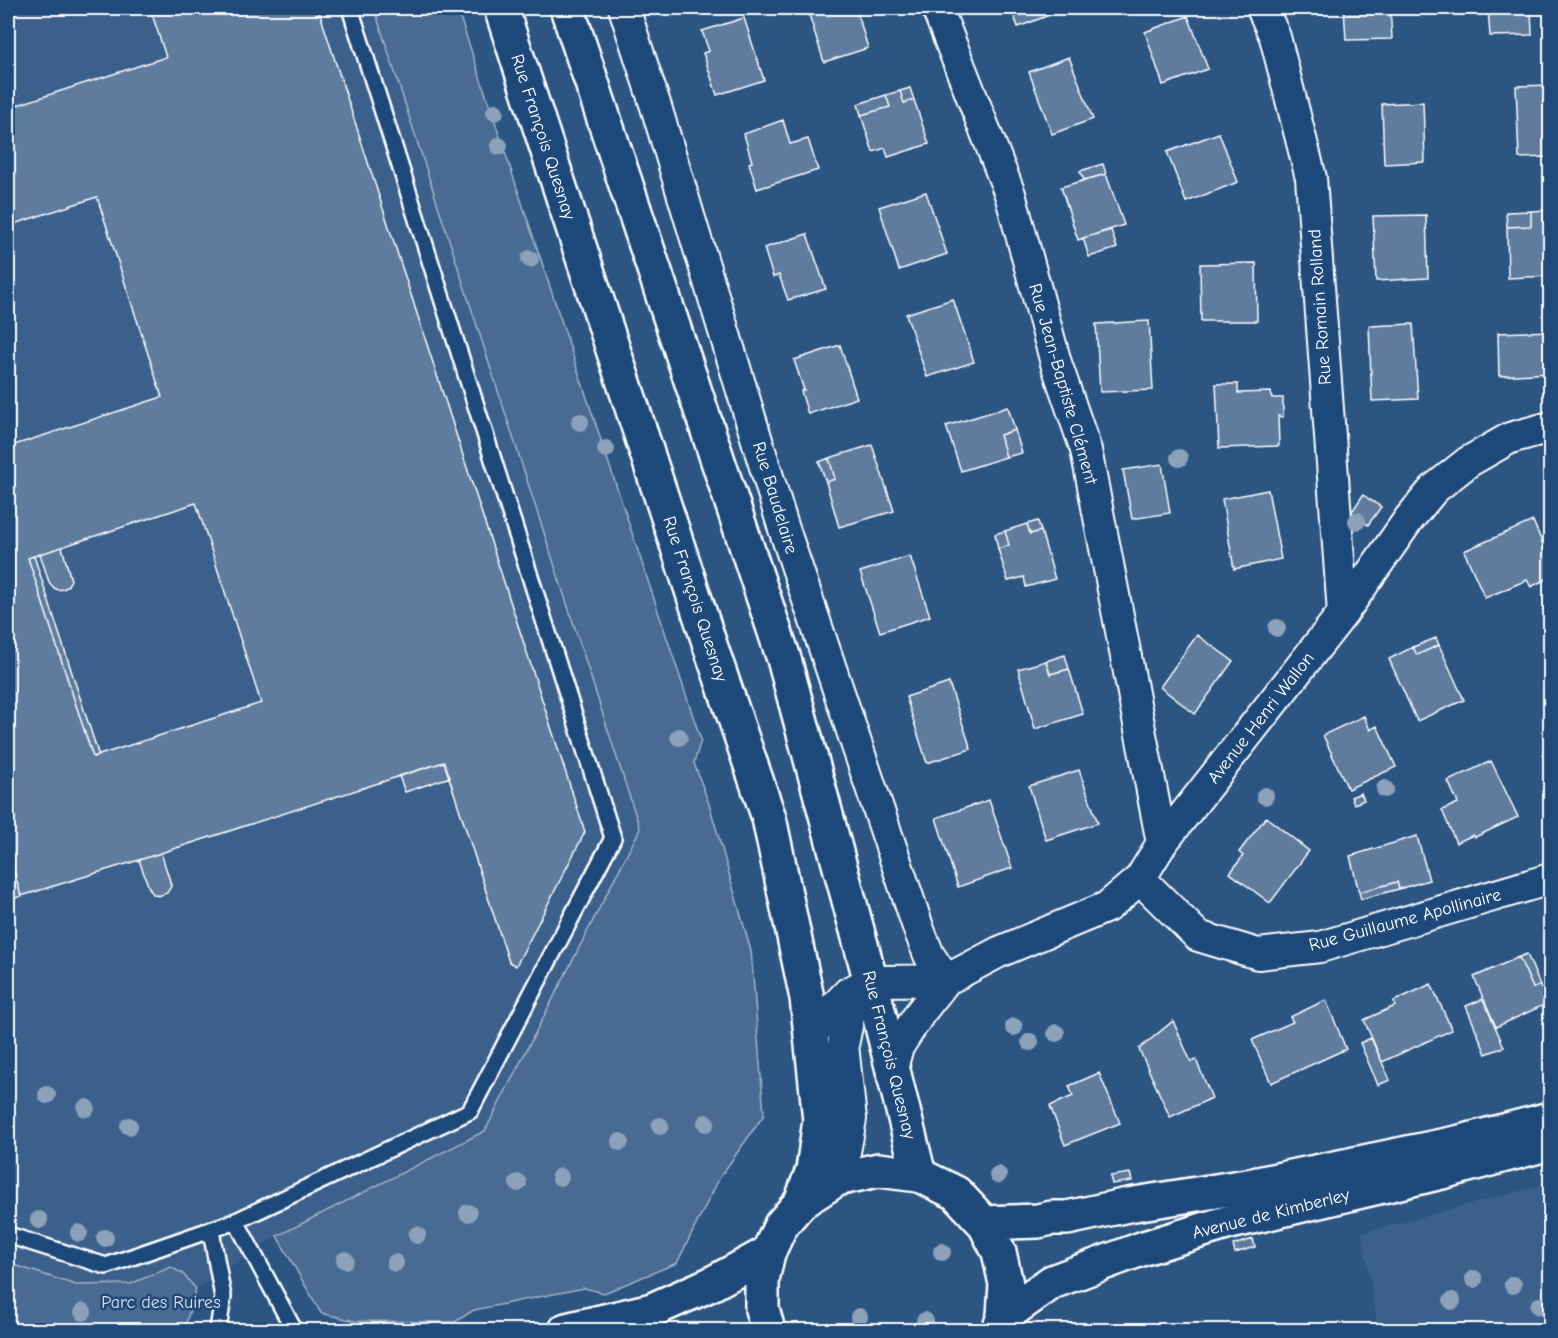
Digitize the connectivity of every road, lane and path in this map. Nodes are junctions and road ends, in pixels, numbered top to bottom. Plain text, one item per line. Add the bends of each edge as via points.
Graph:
1 (350, 8) edge
2 (501, 8) edge
3 (567, 8) edge
4 (624, 8) edge
5 (937, 8) edge
6 (1262, 8) edge
7 (1285, 8) edge
8 (1275, 37) junction
9 (1551, 427) edge
10 (1343, 614) junction
11 (1162, 843) junction
12 (1140, 879) junction
13 (1551, 879) edge
14 (946, 980) junction
15 (871, 982) junction
16 (812, 1036) junction
17 (892, 1068) junction
18 (1551, 1119) edge
19 (1551, 1143) edge
20 (919, 1175) junction
21 (837, 1179) junction
22 (801, 1202) junction
23 (236, 1221) junction
24 (984, 1223) junction
25 (211, 1231) junction
26 (8, 1235) edge
27 (768, 1252) junction
28 (1001, 1323) edge
29 (218, 1330) edge
30 (294, 1330) edge
31 (566, 1330) edge
32 (768, 1330) edge

1 - 23 lane via 613,838 470,1111
2 - 16 street, Rue François Quesnay via 769,818
3 - 15 street, Rue François Quesnay via 784,659
4 - 14 street, Rue Baudelaire via 782,523 919,930 929,955
5 - 11 street, Rue Jean-Baptiste Clément via 1010,194 1056,363 1086,450
6 - 8 street, Rue Romain Rolland
7 - 8 street
8 - 10 street, Rue Romain Rolland via 1311,178
9 - 10 street, Avenue Henri Wallon via 1510,438 1468,462 1434,489
10 - 11 street, Avenue Henri Wallon
11 - 12 street, Avenue Henri Wallon
12 - 13 street, Rue Guillaume Apollinaire via 1198,936 1258,954 1320,947
12 - 14 street, Avenue Henri Wallon via 1107,907 999,952
14 - 15 street, Avenue Henri Wallon
14 - 17 street, Avenue Henri Wallon via 898,1047
15 - 16 street via 849,992
15 - 17 street, Rue François Quesnay
15 - 21 street via 851,1007 843,1044 851,1119
16 - 22 street, Rue François Quesnay via 820,1120 813,1170
17 - 20 street, Rue François Quesnay
18 - 24 street, Avenue de Kimberley via 1253,1185 1067,1218
19 - 28 street, Avenue de Kimberley via 1226,1223 1144,1248 1052,1282
20 - 21 street, Rue François Quesnay via 878,1170
20 - 24 street, Rue François Quesnay via 956,1193
21 - 22 street, Rue François Quesnay
22 - 27 street, Rue François Quesnay via 781,1225
23 - 25 lane
23 - 30 lane
24 - 28 street, Rue François Quesnay via 999,1252 1006,1284
25 - 26 lane via 106,1266
25 - 29 lane via 223,1297
27 - 31 street via 711,1284 652,1310
27 - 32 street, Rue François Quesnay via 762,1280 762,1309

